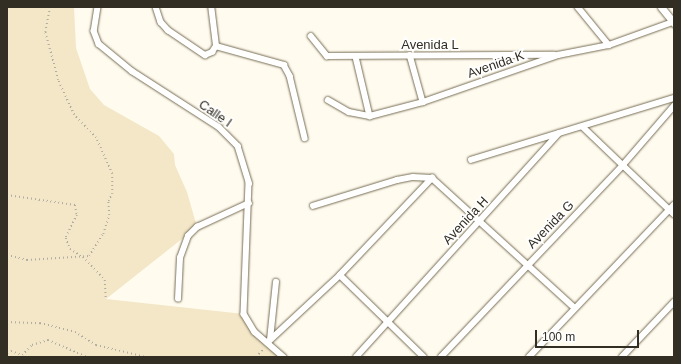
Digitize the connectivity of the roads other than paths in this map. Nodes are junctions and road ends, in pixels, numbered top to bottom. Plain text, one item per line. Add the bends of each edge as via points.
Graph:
1 (98, 7) edge
2 (156, 7) edge
3 (211, 7) edge
4 (578, 7) edge
5 (661, 7) edge
6 (673, 23) edge
7 (311, 36) dead end
8 (609, 45) junction
9 (216, 46) junction
10 (410, 55) junction
11 (558, 55) junction
12 (356, 57) junction
13 (674, 98) edge
14 (328, 100) dead end
15 (423, 102) junction
16 (674, 106) edge
17 (370, 116) junction
18 (583, 127) junction
19 (559, 133) junction
20 (305, 138) dead end
21 (472, 160) dead end
22 (623, 165) junction
23 (432, 178) junction
24 (249, 203) junction
25 (313, 206) dead end
26 (673, 209) edge
27 (481, 222) junction
28 (527, 266) junction
29 (340, 275) junction
30 (276, 282) dead end
31 (178, 299) dead end
32 (674, 302) edge
33 (574, 307) junction
34 (387, 321) junction
35 (269, 341) junction
36 (624, 356) edge
37 (284, 357) edge
38 (356, 357) edge
39 (424, 357) edge
40 (441, 357) edge
41 (529, 357) edge

1 - 24 street, Calle I via 94,31 98,44 132,71 219,127 238,146 247,172
2 - 9 street via 161,22 168,30 202,54 212,52
3 - 9 street
4 - 8 street
5 - 6 street
6 - 8 street, Avenida K
7 - 12 street, Avenida L via 327,56
8 - 11 street, Avenida K
9 - 20 street via 284,65 290,76
10 - 11 street, Avenida L
10 - 12 street, Avenida L
10 - 15 street
11 - 15 street, Avenida K
12 - 17 street
13 - 18 street
14 - 17 street, Avenida K via 349,112
15 - 17 street, Avenida K
16 - 22 street, Avenida G
18 - 19 street
18 - 22 street
19 - 21 street
19 - 27 street, Avenida H
22 - 26 street
22 - 28 street, Avenida G
23 - 25 street via 413,177 397,180
23 - 27 street
23 - 29 street
24 - 31 street via 197,227 188,236 180,258
24 - 35 street, Calle I via 244,314 251,328
26 - 33 street
27 - 28 street
27 - 34 street, Avenida H
28 - 33 street
28 - 40 street, Avenida G
29 - 34 street
29 - 35 street
30 - 35 street
32 - 36 street
33 - 41 street
34 - 38 street, Avenida H
34 - 39 street
35 - 37 street, Calle I

